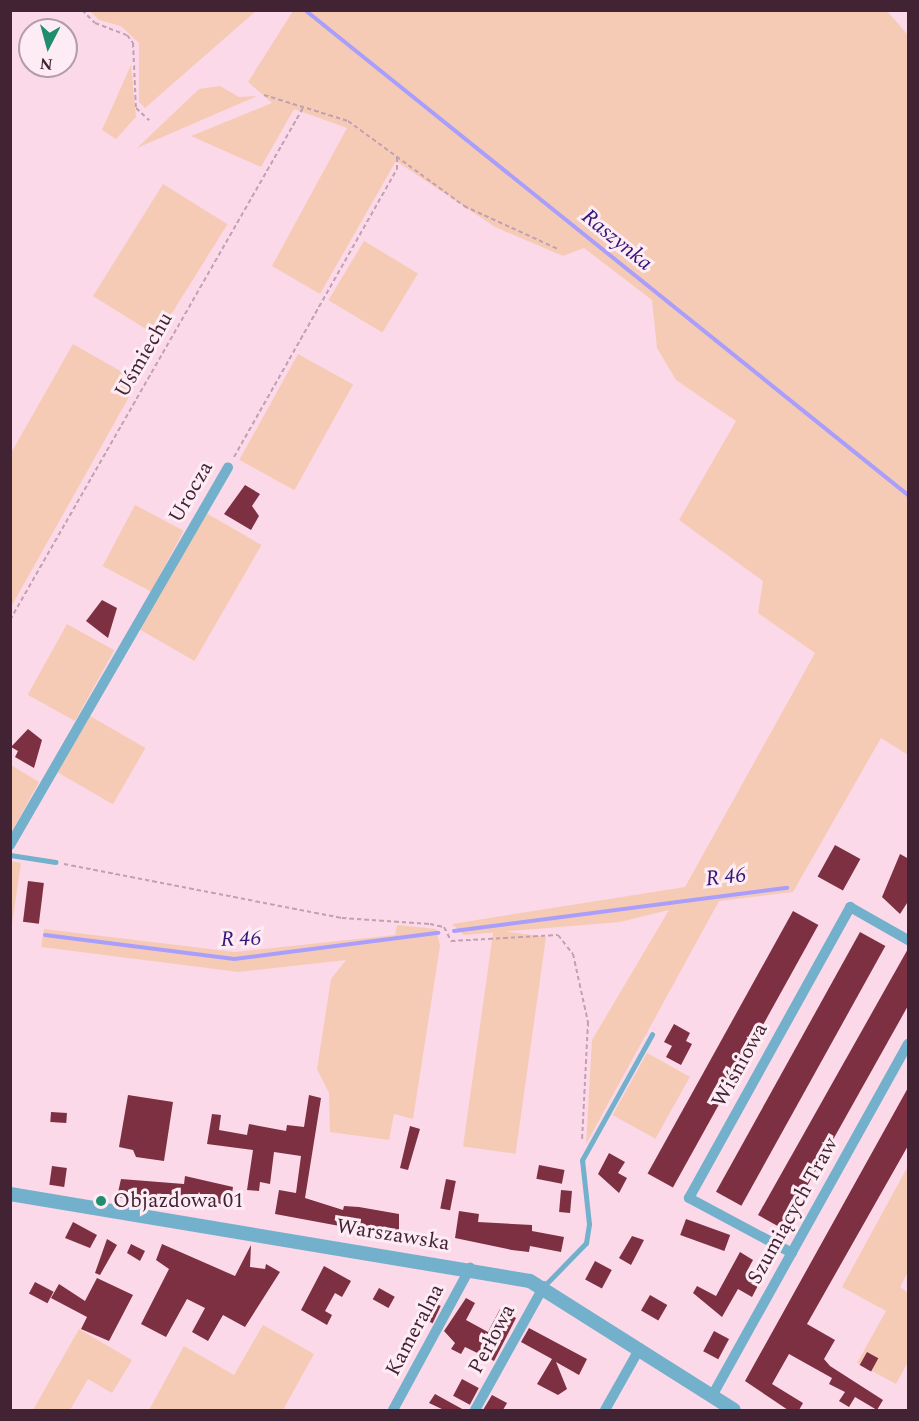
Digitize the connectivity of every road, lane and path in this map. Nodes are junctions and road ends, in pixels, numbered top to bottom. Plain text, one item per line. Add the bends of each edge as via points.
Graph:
1 (82, 10) edge
2 (264, 95) dead end
3 (304, 106) junction
4 (149, 120) dead end
5 (397, 156) junction
6 (558, 249) dead end
7 (228, 467) joint
8 (10, 620) edge
9 (10, 845) edge
10 (10, 855) edge
11 (55, 862) joint
12 (909, 940) edge
13 (652, 1034) dead end
14 (909, 1044) edge
15 (582, 1160) junction
16 (10, 1194) edge
17 (792, 1253) junction
18 (470, 1268) junction
19 (544, 1286) junction
20 (640, 1348) junction
21 (712, 1396) junction
22 (393, 1410) edge
23 (475, 1410) edge
24 (605, 1410) edge
25 (734, 1410) edge

1 - 4 path via 95,22 127,34 133,43 136,108
2 - 3 path
3 - 5 path via 348,122
3 - 8 path, Uśmiechu
5 - 6 path via 464,206
5 - 7 path, Urocza via 397,169
7 - 9 street, Urocza
10 - 11 lane
11 - 15 path via 342,918 430,924 444,927 451,941 534,932 558,935 573,954 588,1022
12 - 17 street, Wiśniowa via 850,907 689,1198
13 - 15 lane
14 - 17 street, Szumiących Traw
15 - 19 lane via 589,1224 586,1243
16 - 18 street, Warszawska
17 - 21 street, Szumiących Traw
18 - 19 street, Warszawska
18 - 22 street, Kameralna
19 - 20 street, Warszawska
19 - 23 street, Perłowa
20 - 21 street, Warszawska
20 - 24 street
21 - 25 street, Warszawska

